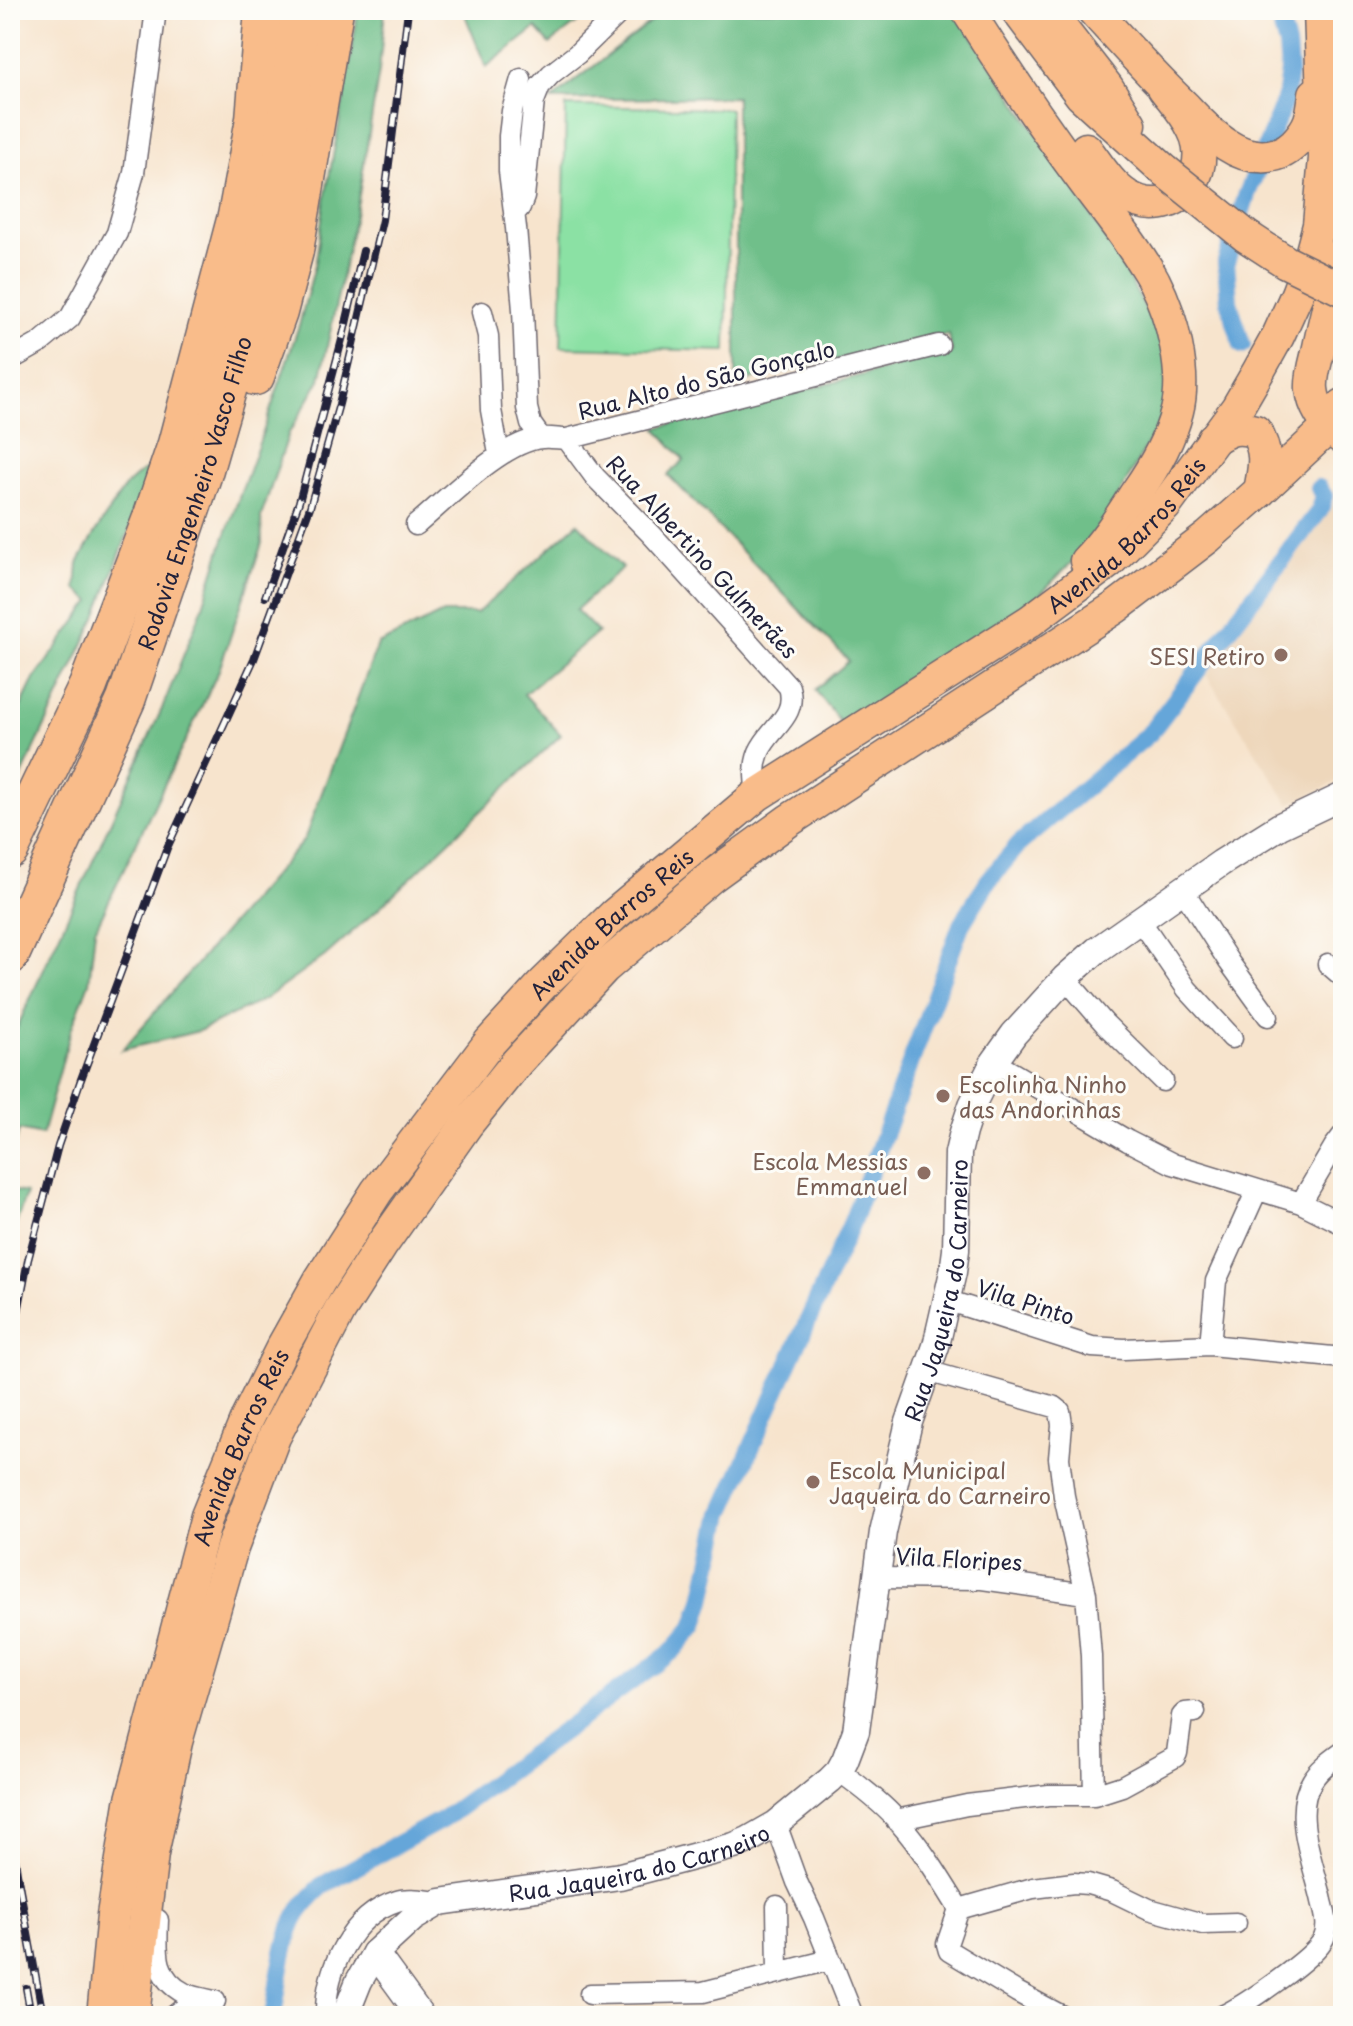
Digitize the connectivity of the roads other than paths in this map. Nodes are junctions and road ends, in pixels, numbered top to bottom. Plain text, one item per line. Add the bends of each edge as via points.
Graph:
1 (156, 10) edge
2 (264, 10) edge
3 (300, 10) edge
4 (334, 10) edge
5 (622, 10) edge
6 (967, 10) edge
7 (986, 10) edge
8 (1017, 10) edge
9 (1047, 10) edge
10 (1093, 10) edge
11 (1323, 10) edge
12 (1320, 43) junction
13 (1343, 67) edge
14 (521, 79) dead end
15 (1164, 88) junction
16 (1160, 166) junction
17 (514, 214) junction
18 (1343, 239) edge
19 (1343, 253) edge
20 (1343, 290) edge
21 (1297, 294) junction
22 (482, 312) dead end
23 (939, 345) dead end
24 (10, 360) edge
25 (1338, 423) edge
26 (541, 438) junction
27 (567, 439) junction
28 (1213, 439) junction
29 (499, 454) junction
30 (202, 476) junction
31 (1260, 491) junction
32 (416, 525) dead end
33 (1030, 621) junction
34 (757, 795) junction
35 (1343, 796) edge
36 (10, 849) edge
37 (1183, 890) junction
38 (1139, 919) junction
39 (10, 955) edge
40 (1065, 978) junction
41 (1268, 1016) dead end
42 (1232, 1038) dead end
43 (994, 1062) junction
44 (1163, 1081) dead end
45 (1343, 1135) edge
46 (1257, 1190) junction
47 (1301, 1203) junction
48 (1343, 1224) edge
49 (946, 1300) junction
50 (1210, 1345) junction
51 (1343, 1358) edge
52 (927, 1371) junction
53 (876, 1578) junction
54 (1086, 1594) junction
55 (1195, 1712) dead end
56 (1342, 1753) edge
57 (839, 1771) junction
58 (1094, 1795) junction
59 (896, 1820) junction
60 (776, 1824) junction
61 (152, 1854) junction
62 (440, 1902) junction
63 (777, 1906) dead end
64 (959, 1909) junction
65 (1236, 1923) dead end
66 (375, 1953) junction
67 (830, 1960) junction
68 (778, 1973) junction
69 (590, 1994) dead end
70 (214, 2009) edge
71 (1228, 2015) edge
72 (103, 2016) edge
73 (133, 2016) edge
74 (174, 2016) edge
75 (326, 2016) edge
76 (345, 2016) edge
77 (421, 2016) edge
78 (853, 2016) edge
79 (1062, 2016) edge

1 - 24 street via 134,173 117,233 70,318
2 - 36 highway, Rodovia Engenheiro Vasco Filho via 255,119 237,216 177,444 88,686
3 - 30 highway, Rodovia Engenheiro Vasco Filho via 280,182 254,297
4 - 30 highway via 294,251 278,312 225,445
5 - 17 street via 540,86 524,197
6 - 33 main road via 1154,282 1175,336 1181,378 1178,411 1146,479 1100,547
7 - 15 main road via 1111,182 1149,205 1173,201 1193,183 1198,168 1194,129
8 - 16 main road via 1081,95
9 - 16 main road
10 - 15 main road
11 - 12 main road, Avenida Barros Reis
11 - 13 main road
12 - 15 main road via 1306,131 1273,156 1228,146
12 - 21 main road, Avenida Barros Reis via 1325,158 1319,225
14 - 17 street via 509,136
16 - 20 main road, bridge via 1246,236
17 - 26 street via 527,408
18 - 21 main road via 1320,254
19 - 25 main road via 1312,390 1317,408
21 - 28 main road, Avenida Barros Reis via 1258,372
22 - 29 street
23 - 27 street, Rua Alto do São Gonçalo
25 - 31 main road, Avenida Barros Reis
26 - 27 street, Rua Alto do São Gonçalo
26 - 29 street, Rua Alto do São Gonçalo
27 - 34 street, Rua Albertino Gulmerães via 595,477 789,687 789,710 760,749 754,768
28 - 31 main road via 1231,429 1255,431 1265,454
28 - 33 main road, Avenida Barros Reis via 1136,537
29 - 32 street, Rua Alto do São Gonçalo
30 - 39 highway, Rodovia Engenheiro Vasco Filho via 126,700
31 - 61 main road, Avenida Barros Reis via 1116,607 712,876 604,968 517,1062 381,1246 340,1310 274,1437 232,1548 200,1656
33 - 34 main road, Avenida Barros Reis
34 - 72 main road, Avenida Barros Reis via 614,915 490,1042 377,1191 283,1346 207,1516 131,1803
35 - 37 street, Rua Jaqueira do Carneiro via 1280,826
37 - 38 street, Rua Jaqueira do Carneiro
37 - 41 street
38 - 40 street, Rua Jaqueira do Carneiro
38 - 42 street via 1187,989
40 - 43 street, Rua Jaqueira do Carneiro
40 - 44 street
43 - 46 street via 1173,1164
43 - 49 street, Rua Jaqueira do Carneiro via 972,1105 958,1153 956,1250
45 - 47 street
46 - 47 street
46 - 50 street via 1216,1281
47 - 48 street
49 - 50 street, Vila Pinto via 1092,1347
49 - 52 street, Rua Jaqueira do Carneiro
50 - 51 street, Vila Pinto
52 - 53 street, Rua Jaqueira do Carneiro via 906,1434
52 - 54 street via 1055,1407 1061,1414 1064,1496
53 - 54 street, Vila Floripes via 982,1579
53 - 57 street, Rua Jaqueira do Carneiro via 856,1731
54 - 58 street
55 - 58 street via 1182,1716 1177,1755 1122,1786
56 - 71 street via 1311,1781 1305,1797 1307,1846 1325,1915 1322,1941
57 - 59 street
57 - 60 street, Rua Jaqueira do Carneiro
58 - 59 street via 967,1805
59 - 64 street
60 - 62 street, Rua Jaqueira do Carneiro via 734,1846 620,1876
60 - 67 street
61 - 70 street via 158,1963 170,1982
61 - 73 main road, Avenida Barros Reis
62 - 66 street, Rua Jaqueira do Carneiro via 413,1918
62 - 75 street, Rua Jaqueira do Carneiro via 399,1900 373,1913 350,1936 332,1970
63 - 68 street
64 - 65 street via 1033,1888 1074,1883 1203,1924
64 - 79 street via 950,1953
66 - 76 street, Rua Jaqueira do Carneiro
66 - 77 street
67 - 68 street
67 - 78 street
68 - 69 street via 703,1992
70 - 74 street via 200,2001

